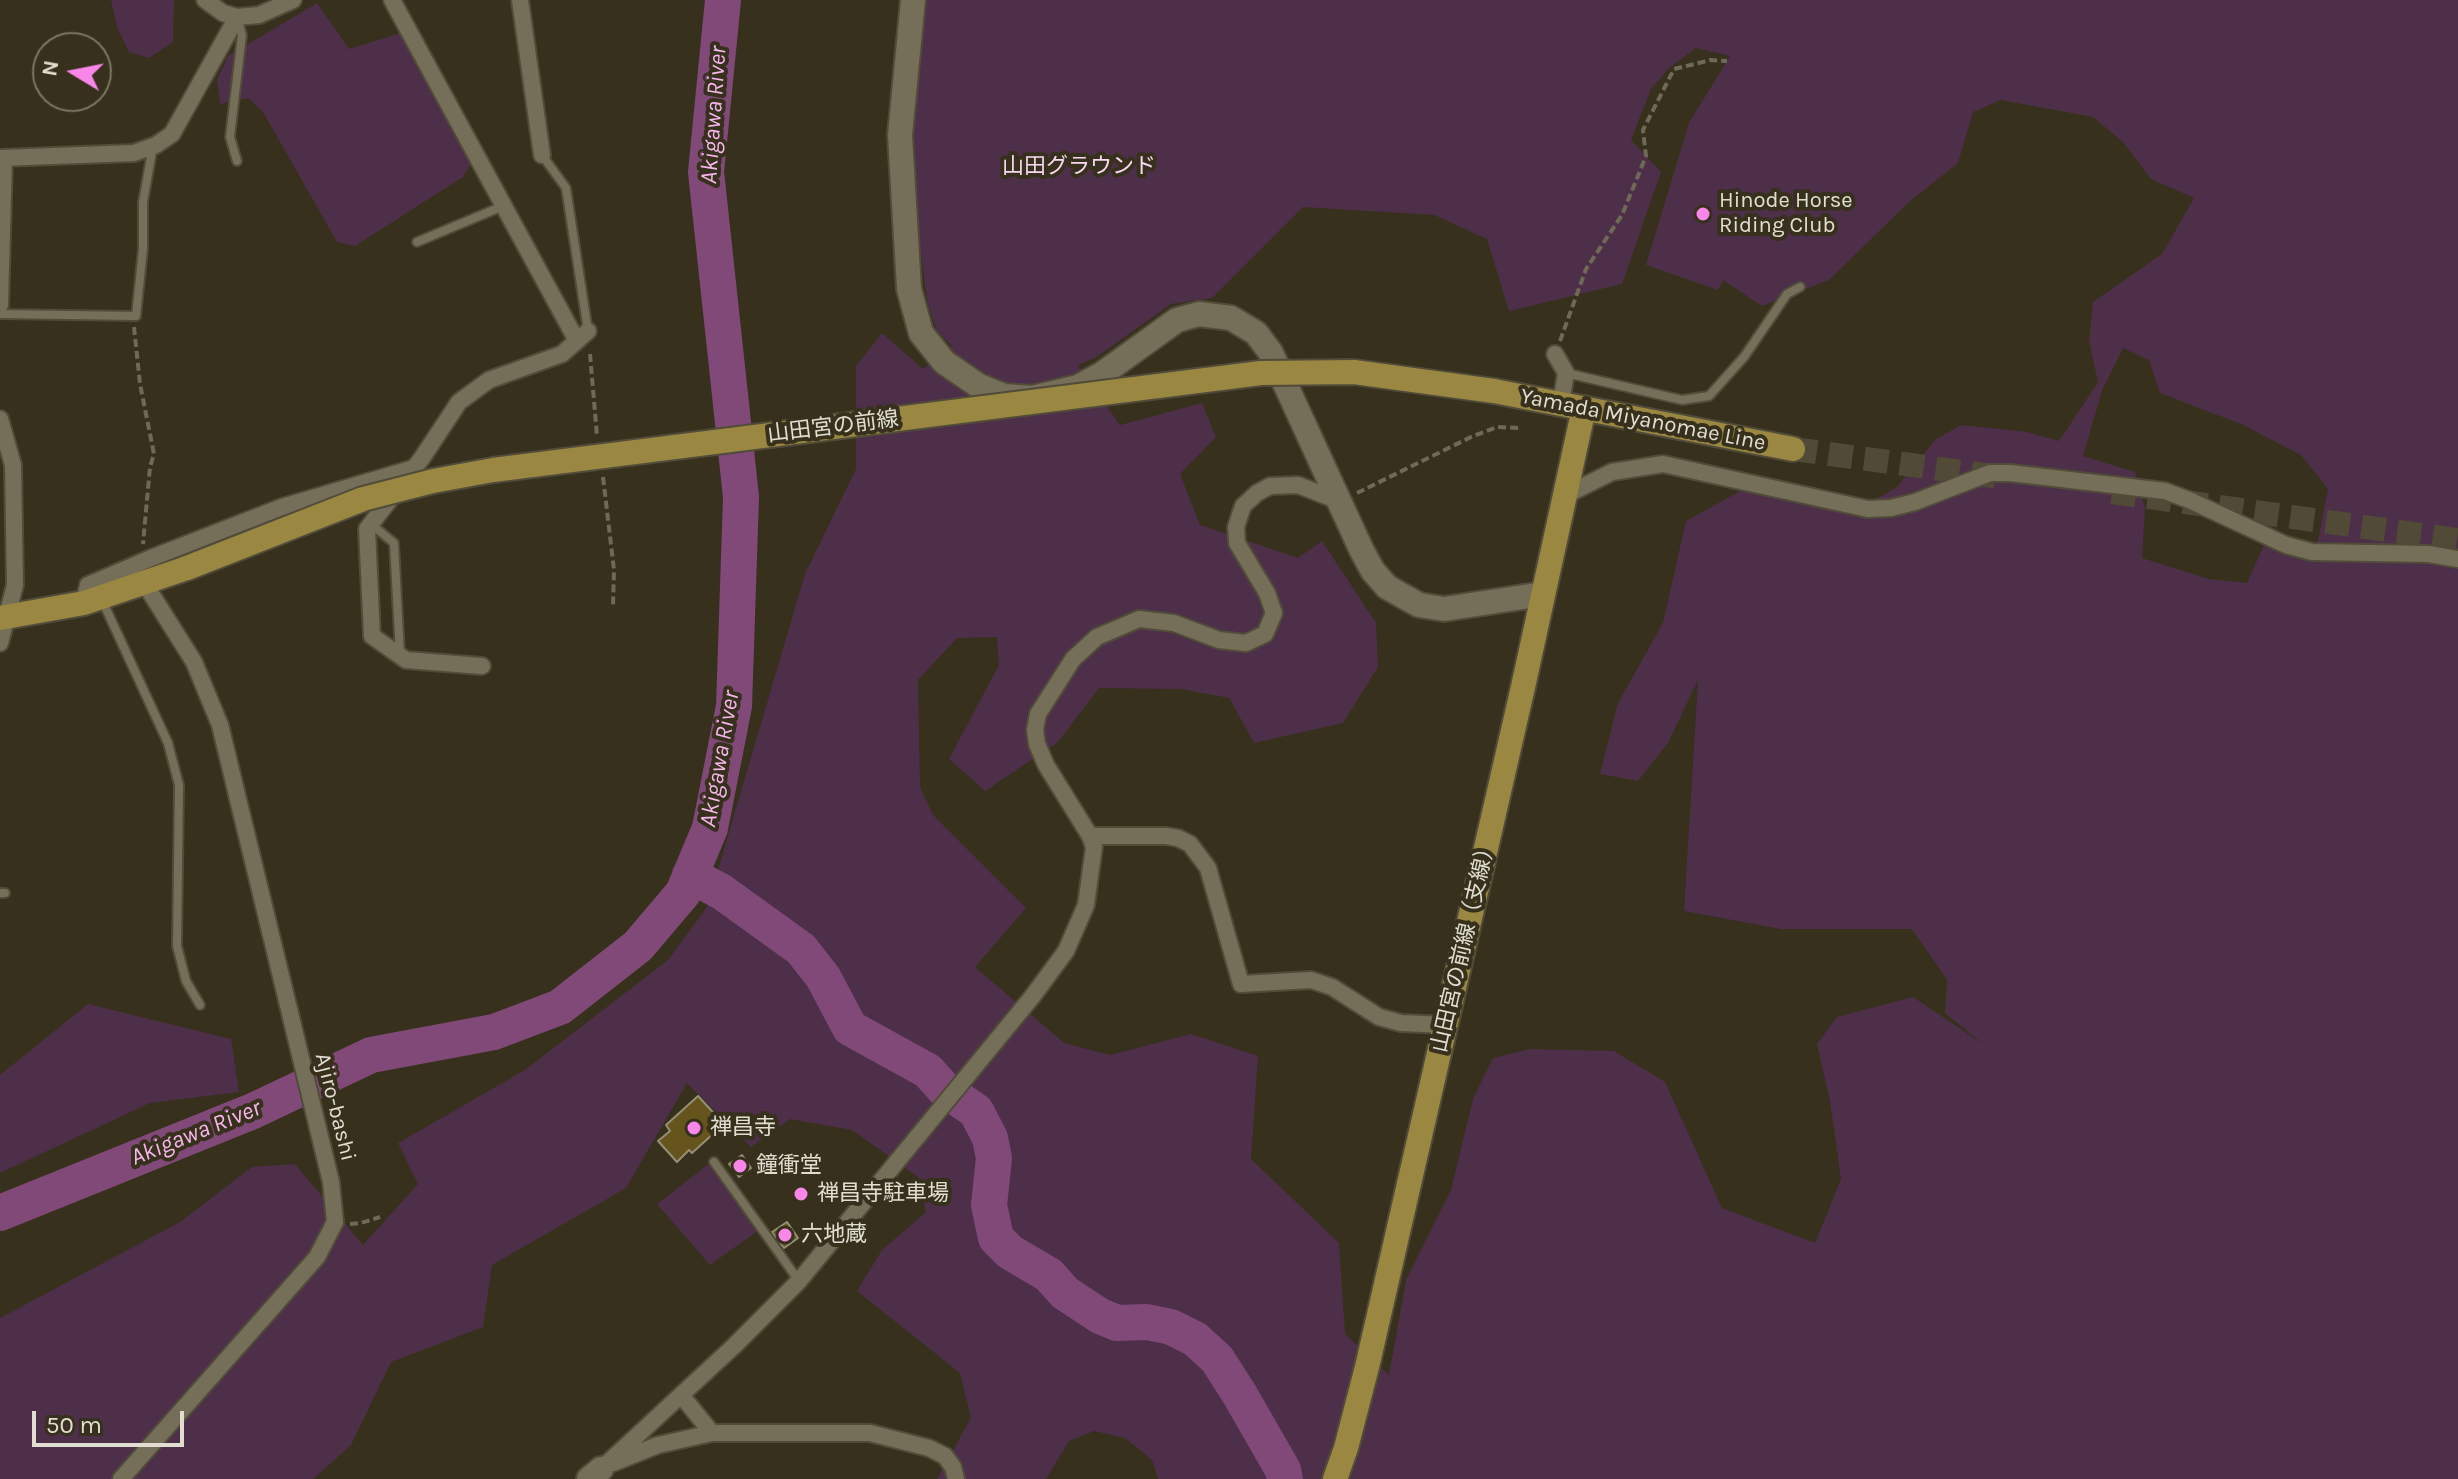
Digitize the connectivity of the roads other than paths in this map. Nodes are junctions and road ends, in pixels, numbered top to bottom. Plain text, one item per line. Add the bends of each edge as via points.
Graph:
1 (205, 0) edge
2 (293, 0) edge
3 (392, 0) edge
4 (520, 0) edge
5 (913, 0) edge
6 (237, 17) junction
7 (153, 146) junction
8 (542, 155) joint
9 (2, 158) edge
10 (237, 161) dead end
11 (504, 205) junction
12 (417, 242) dead end
13 (1800, 287) dead end
14 (0, 305) edge
15 (0, 314) edge
16 (582, 336) junction
17 (1555, 354) road end
18 (1566, 373) junction
19 (1494, 391) joint
20 (1573, 406) junction
21 (0, 419) edge
22 (1793, 449) tunnel mouth
23 (411, 469) junction
24 (1566, 495) junction
25 (1339, 501) junction
26 (367, 529) junction
27 (2458, 559) edge
28 (144, 573) junction
29 (1543, 594) junction
30 (92, 600) junction
31 (4, 617) edge
32 (0, 643) edge
33 (400, 656) junction
34 (482, 666) dead end
35 (1090, 836) junction
36 (200, 1005) dead end
37 (1446, 1025) junction
38 (714, 1162) dead end
39 (799, 1281) junction
40 (681, 1395) junction
41 (712, 1433) junction
42 (595, 1474) edge
43 (121, 1479) edge
44 (956, 1479) edge
45 (1335, 1479) edge

1 - 6 street
2 - 6 street via 259,15
3 - 11 street
4 - 8 street
5 - 25 street via 902,101 902,194 912,304 921,333 937,354 979,386 1004,396 1032,398 1078,387 1177,320 1199,314 1231,318 1256,333 1271,353
6 - 7 street via 172,134
6 - 10 lane via 242,35 230,137
7 - 9 street via 134,153
7 - 15 lane via 143,202 136,316
8 - 16 lane via 566,188
9 - 14 street
11 - 12 lane
11 - 16 street
13 - 18 lane via 1787,294 1744,357 1709,396 1682,400
16 - 23 street via 562,354 489,380 459,402
17 - 18 street
18 - 20 street
19 - 20 main road, Yamada Miyanomae Line
19 - 28 main road, 山田宮の前線, bridge via 1354,372 1261,373 493,470 363,499 187,568
20 - 22 main road, Yamada Miyanomae Line
20 - 24 main road, 山田宮の前線（支線）
21 - 31 street via 13,465 15,585
23 - 26 street
23 - 28 street via 282,507
24 - 27 street via 1612,472 1663,464 1880,509 1915,502 1990,473 2010,473 2165,491 2312,552
24 - 29 main road, 山田宮の前線（支線）
25 - 29 street via 1373,571 1411,602 1452,608
25 - 35 street via 1298,485 1270,486 1243,506 1237,543 1274,613 1265,634 1246,643 1219,640 1174,623 1139,619 1097,637 1073,659 1038,714 1035,730 1046,765
26 - 33 street via 372,636
26 - 33 lane via 377,529 394,543
28 - 30 main road
28 - 43 street, Ajiro-bashi via 194,662 220,725 331,1182 335,1222 317,1257
29 - 37 main road, 山田宮の前線（支線）
30 - 31 main road
30 - 36 lane via 168,743 179,785 177,946 186,981
31 - 32 street
33 - 34 street
35 - 37 street via 1166,836 1190,844 1208,868 1241,984 1311,980 1379,1017
35 - 39 street via 1093,862 1075,936
37 - 45 main road, 山田宮の前線（支線） via 1357,1410
38 - 39 lane
39 - 40 street
40 - 41 street
40 - 42 street
41 - 42 street via 658,1445
41 - 44 street via 870,1433 945,1456

